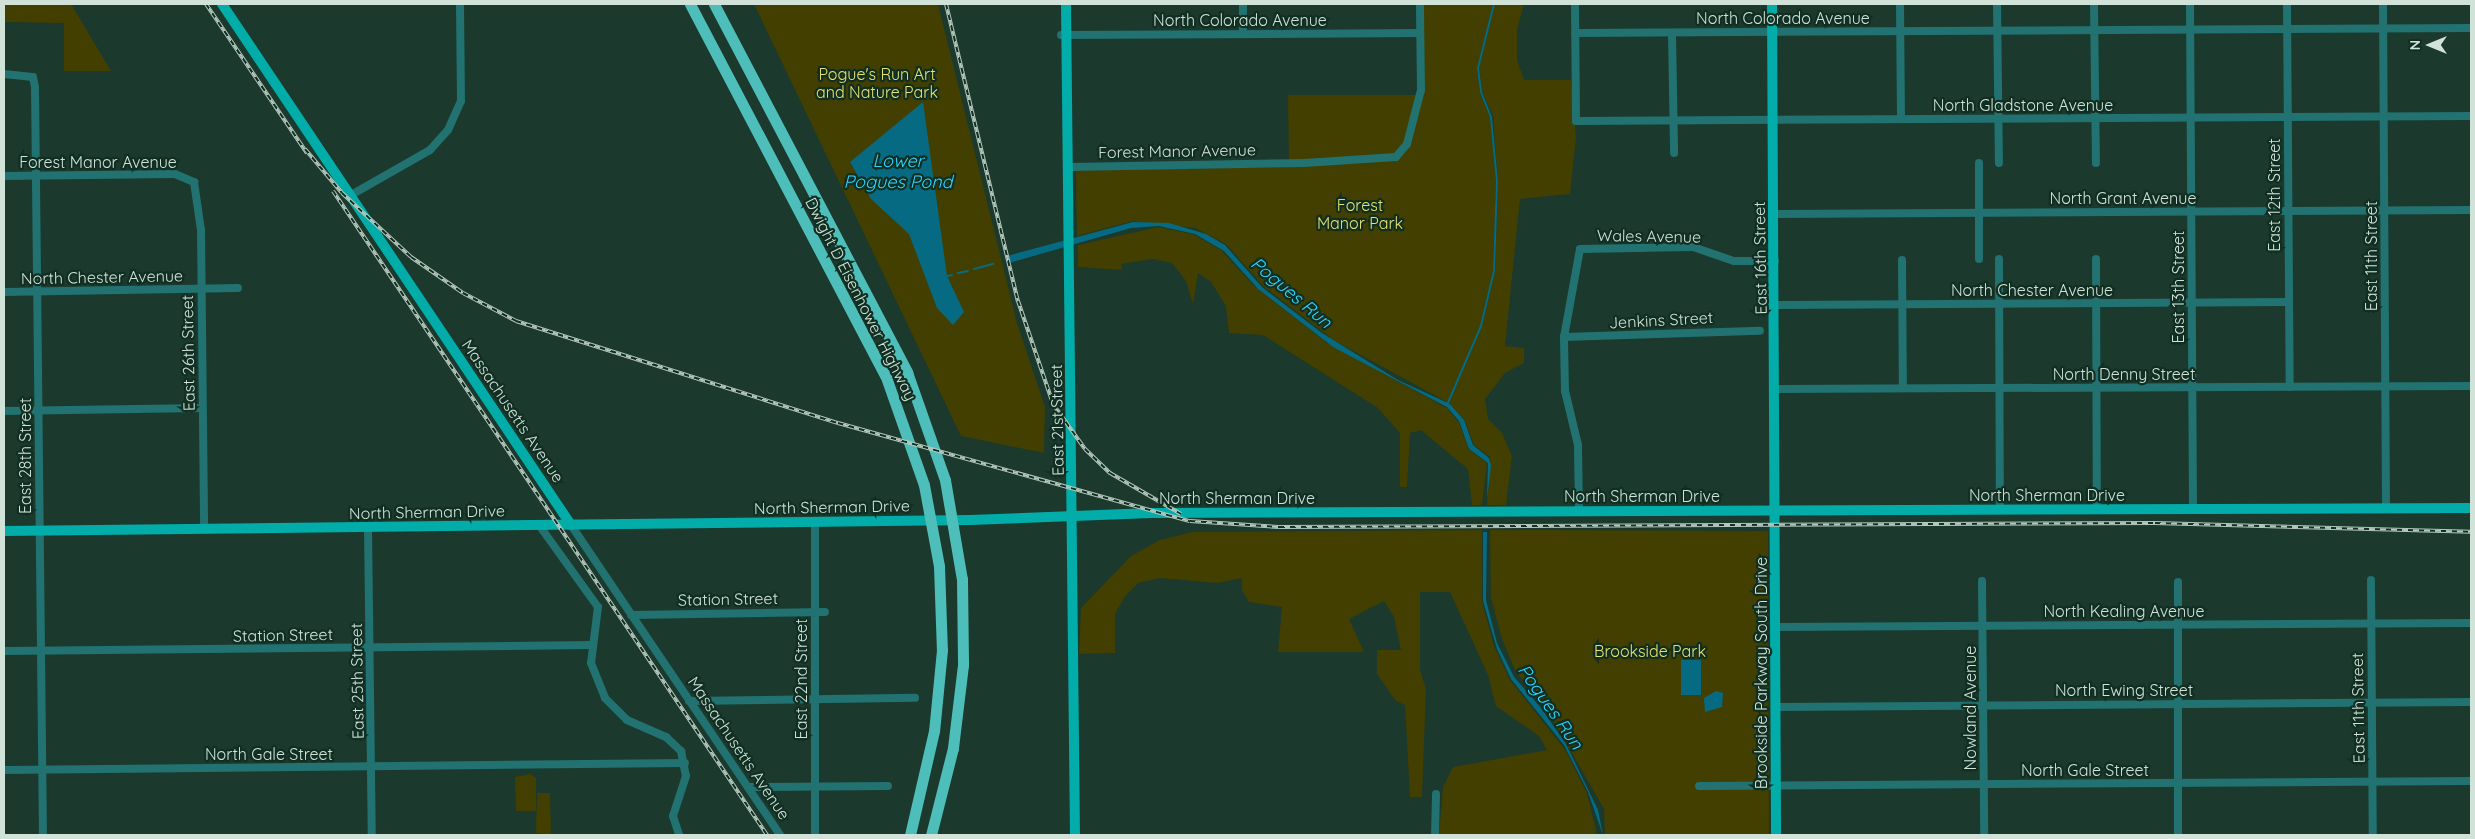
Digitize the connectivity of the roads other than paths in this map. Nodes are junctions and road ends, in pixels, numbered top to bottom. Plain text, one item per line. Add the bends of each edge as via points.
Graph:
1 (222, 4) edge
2 (460, 4) edge
3 (690, 4) edge
4 (714, 4) edge
5 (1066, 4) edge
6 (1243, 4) edge
7 (1420, 4) edge
8 (1574, 4) edge
9 (1772, 4) edge
10 (1900, 4) edge
11 (1998, 4) edge
12 (2094, 4) edge
13 (2190, 4) edge
14 (2287, 4) edge
15 (2383, 4) edge
16 (2383, 28) junction
17 (2471, 28) edge
18 (2287, 29) junction
19 (2094, 30) junction
20 (2190, 30) junction
21 (1900, 31) junction
22 (1998, 31) junction
23 (1773, 32) junction
24 (1243, 33) junction
25 (1420, 33) junction
26 (1575, 33) junction
27 (1672, 33) junction
28 (1064, 34) junction
29 (4, 74) edge
30 (2383, 116) junction
31 (2471, 116) edge
32 (2190, 117) junction
33 (2288, 117) junction
34 (1998, 118) junction
35 (2095, 118) junction
36 (1901, 119) junction
37 (1774, 120) junction
38 (1673, 121) junction
39 (1674, 153) dead end
40 (1979, 163) dead end
41 (1999, 163) dead end
42 (2096, 163) dead end
43 (1069, 166) junction
44 (4, 176) edge
45 (37, 176) junction
46 (191, 178) joint
47 (351, 195) junction
48 (2384, 210) junction
49 (2471, 210) edge
50 (2191, 211) junction
51 (2288, 211) junction
52 (1979, 212) junction
53 (1775, 214) junction
54 (1979, 259) dead end
55 (1999, 259) dead end
56 (2096, 259) dead end
57 (1902, 260) dead end
58 (1775, 261) junction
59 (238, 288) dead end
60 (200, 290) junction
61 (4, 292) edge
62 (38, 292) junction
63 (2289, 302) junction
64 (2192, 303) junction
65 (1903, 304) junction
66 (1999, 304) junction
67 (2096, 304) junction
68 (1776, 305) junction
69 (1760, 331) dead end
70 (1564, 337) junction
71 (2471, 386) edge
72 (2192, 387) junction
73 (2290, 387) junction
74 (2385, 387) junction
75 (1903, 388) junction
76 (1999, 388) junction
77 (2096, 388) junction
78 (1776, 389) junction
79 (202, 408) junction
80 (4, 411) edge
81 (39, 411) junction
82 (2471, 508) edge
83 (2193, 509) junction
84 (2386, 509) junction
85 (2000, 510) junction
86 (2097, 510) junction
87 (1579, 511) junction
88 (1777, 512) junction
89 (1073, 516) junction
90 (815, 522) junction
91 (539, 525) junction
92 (572, 525) junction
93 (368, 527) junction
94 (204, 529) junction
95 (4, 531) edge
96 (39, 531) junction
97 (2371, 580) dead end
98 (1982, 581) dead end
99 (2178, 582) dead end
100 (814, 612) junction
101 (825, 612) dead end
102 (632, 615) junction
103 (2471, 623) edge
104 (2371, 624) junction
105 (2178, 625) junction
106 (1983, 626) junction
107 (1776, 627) junction
108 (592, 645) junction
109 (370, 647) junction
110 (4, 651) edge
111 (40, 651) junction
112 (915, 698) dead end
113 (814, 699) junction
114 (689, 701) junction
115 (2471, 702) edge
116 (2372, 703) junction
117 (2178, 704) junction
118 (1984, 705) junction
119 (1776, 707) junction
120 (685, 763) junction
121 (372, 767) junction
122 (42, 769) junction
123 (4, 770) edge
124 (2471, 781) edge
125 (2372, 782) junction
126 (2178, 783) junction
127 (1984, 784) junction
128 (888, 786) dead end
129 (1699, 786) dead end
130 (1776, 786) junction
131 (748, 787) junction
132 (815, 787) junction
133 (1436, 794) dead end
134 (42, 835) edge
135 (372, 835) edge
136 (679, 835) edge
137 (780, 835) edge
138 (815, 835) edge
139 (910, 835) edge
140 (931, 835) edge
141 (1075, 835) edge
142 (1434, 835) edge
143 (1776, 835) edge
144 (1984, 835) edge
145 (2178, 835) edge
146 (2373, 835) edge

1 - 47 main road, Massachusetts Avenue
2 - 47 street via 461,101 448,130 430,150
3 - 139 highway, Dwight D Eisenhower Highway via 880,365 908,432 936,542 943,618 940,692
4 - 140 highway, Dwight D Eisenhower Highway via 907,372 933,439 957,541 963,594 962,681 953,748
5 - 28 main road, East 21st Street
6 - 24 street
7 - 25 street, Forest Manor Avenue
8 - 26 street
9 - 23 main road, East 16th Street
10 - 21 street
11 - 22 street
12 - 19 street
13 - 20 street, East 13th Street
14 - 18 street, East 12th Street
15 - 16 street, East 11th Street
16 - 17 street, North Colorado Avenue
16 - 18 street, North Colorado Avenue
16 - 30 street, East 11th Street
18 - 20 street, North Colorado Avenue
18 - 33 street, East 12th Street
19 - 20 street, North Colorado Avenue
19 - 22 street, North Colorado Avenue
19 - 35 street
20 - 32 street, East 13th Street
21 - 22 street, North Colorado Avenue
21 - 23 street, North Colorado Avenue
21 - 36 street
22 - 34 street
23 - 27 street, North Colorado Avenue
23 - 37 main road, East 16th Street
24 - 25 street, North Colorado Avenue
24 - 28 street, North Colorado Avenue
25 - 43 street, Forest Manor Avenue via 1421,90 1401,153 1386,160
26 - 27 street, North Colorado Avenue
26 - 38 street, North Gladstone Avenue via 1576,121
27 - 38 street
28 - 43 main road, East 21st Street
29 - 45 street, East 28th Street via 33,77
30 - 31 street, North Gladstone Avenue
30 - 33 street, North Gladstone Avenue
30 - 48 street, East 11th Street
32 - 33 street, North Gladstone Avenue
32 - 35 street, North Gladstone Avenue
32 - 50 street, East 13th Street
33 - 51 street, East 12th Street
34 - 35 street, North Gladstone Avenue
34 - 36 street, North Gladstone Avenue
34 - 41 street
35 - 42 street
36 - 37 street, North Gladstone Avenue
37 - 38 street, North Gladstone Avenue
37 - 53 main road, East 16th Street
38 - 39 street
40 - 52 street
43 - 89 main road, East 21st Street
44 - 45 street, Forest Manor Avenue
45 - 46 street, Forest Manor Avenue
45 - 62 street, East 28th Street
46 - 60 street, East 26th Street via 201,230
47 - 92 main road, Massachusetts Avenue
48 - 49 street, North Grant Avenue
48 - 51 street, North Grant Avenue
48 - 74 street, East 11th Street
50 - 51 street, North Grant Avenue
50 - 52 street, North Grant Avenue
50 - 64 street, East 13th Street
51 - 63 street, East 12th Street
52 - 53 street, North Grant Avenue
52 - 54 street
53 - 58 main road, East 16th Street
55 - 66 street
56 - 67 street
57 - 65 street
58 - 68 main road, East 16th Street
58 - 70 street, Wales Avenue via 1734,261 1693,247 1580,249
59 - 60 street, North Chester Avenue
60 - 62 street, North Chester Avenue
60 - 79 street, East 26th Street
61 - 62 street, North Chester Avenue
62 - 81 street, East 28th Street
63 - 64 street, North Chester Avenue
63 - 73 street, East 12th Street
64 - 67 street, North Chester Avenue
64 - 72 street, East 13th Street
65 - 66 street, North Chester Avenue
65 - 68 street, North Chester Avenue
65 - 75 street
66 - 67 street, North Chester Avenue
66 - 76 street
67 - 77 street
68 - 78 main road, East 16th Street
69 - 70 street, Jenkins Street
70 - 87 street via 1565,391 1578,445
71 - 74 street, North Denny Street
72 - 73 street, North Denny Street
72 - 77 street, North Denny Street
72 - 83 street, East 13th Street
73 - 74 street, North Denny Street
74 - 84 street, East 11th Street
75 - 76 street, North Denny Street
75 - 78 street, North Denny Street
76 - 77 street, North Denny Street
76 - 85 street
77 - 86 street
78 - 88 main road, East 16th Street
79 - 81 street
79 - 94 street, East 26th Street
80 - 81 street
81 - 96 street, East 28th Street
82 - 84 main road, North Sherman Drive
83 - 84 main road, North Sherman Drive
83 - 86 main road, North Sherman Drive
85 - 86 main road, North Sherman Drive
85 - 88 main road, North Sherman Drive
87 - 88 main road, North Sherman Drive
87 - 89 main road, North Sherman Drive
88 - 107 main road, Brookside Parkway South Drive
89 - 90 main road, North Sherman Drive
89 - 141 main road, East 21st Street
90 - 92 main road, North Sherman Drive
90 - 100 street, East 22nd Street
91 - 92 main road, North Sherman Drive
91 - 93 main road, North Sherman Drive
91 - 108 street via 599,610
92 - 102 street, Massachusetts Avenue
93 - 94 main road, North Sherman Drive
93 - 109 street, East 25th Street
94 - 96 main road, North Sherman Drive
95 - 96 main road, North Sherman Drive
96 - 111 street, East 28th Street
97 - 104 street, East 11th Street
98 - 106 street, Nowland Avenue
99 - 105 street
100 - 101 street, Station Street
100 - 102 street, Station Street
100 - 113 street, East 22nd Street
102 - 114 street, Massachusetts Avenue
103 - 104 street, North Kealing Avenue
104 - 105 street, North Kealing Avenue
104 - 116 street, East 11th Street
105 - 106 street, North Kealing Avenue
105 - 117 street
106 - 107 street, North Kealing Avenue
106 - 118 street, Nowland Avenue
107 - 119 main road, Brookside Parkway South Drive
108 - 109 street, Station Street
108 - 120 street via 594,676 609,704 634,725 669,738
109 - 111 street, Station Street
109 - 121 street, East 25th Street
110 - 111 street, Station Street
111 - 122 street, East 28th Street
112 - 113 street
113 - 114 street
113 - 132 street, East 22nd Street
114 - 131 street, Massachusetts Avenue
115 - 116 street, North Ewing Street
116 - 117 street, North Ewing Street
116 - 125 street, East 11th Street
117 - 118 street, North Ewing Street
117 - 126 street
118 - 119 street, North Ewing Street
118 - 127 street, Nowland Avenue
119 - 130 main road, Brookside Parkway South Drive
120 - 121 street, North Gale Street
120 - 136 street via 685,780 674,812
121 - 122 street, North Gale Street
121 - 135 street, East 25th Street
122 - 123 street, North Gale Street
122 - 134 street, East 28th Street
124 - 125 street, North Gale Street
125 - 126 street, North Gale Street
125 - 146 street, East 11th Street
126 - 127 street, North Gale Street
126 - 145 street
127 - 130 street, North Gale Street
127 - 144 street, Nowland Avenue
128 - 132 street
129 - 130 street, North Gale Street
130 - 143 main road, Brookside Parkway South Drive
131 - 132 street
131 - 137 street, Massachusetts Avenue
132 - 138 street, East 22nd Street
133 - 142 street

